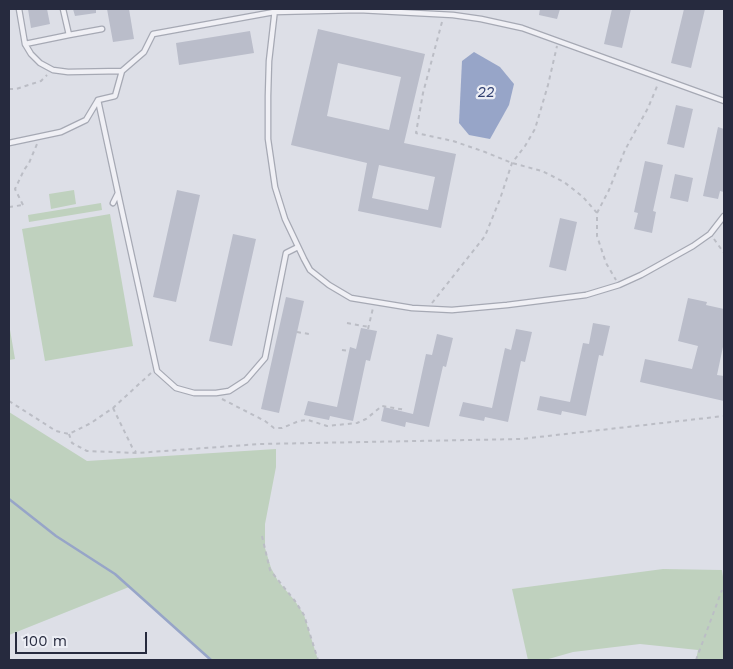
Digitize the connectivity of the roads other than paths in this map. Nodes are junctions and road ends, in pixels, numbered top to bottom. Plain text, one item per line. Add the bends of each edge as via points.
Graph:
1 (19, 9) edge
2 (63, 9) edge
3 (275, 10) edge
4 (102, 29) dead end
5 (69, 35) junction
6 (25, 44) junction
7 (122, 70) junction
8 (98, 100) junction
9 (724, 101) edge
10 (9, 144) edge
11 (118, 193) junction
12 (113, 203) dead end
13 (724, 216) edge
14 (298, 247) junction

1 - 6 lane
2 - 5 lane
3 - 7 lane via 154,34 144,52
3 - 9 lane via 360,10 481,19 522,28
3 - 14 lane via 268,139 275,187
4 - 5 lane
5 - 6 lane
6 - 7 lane via 40,63 53,70
7 - 8 lane via 115,96
8 - 10 lane via 86,120 61,132
8 - 11 lane
11 - 12 lane
11 - 14 lane via 156,368 176,388 194,393 229,391 246,380 265,358 286,254
13 - 14 lane via 710,234 693,246 619,285 586,295 452,310 351,298 310,270

